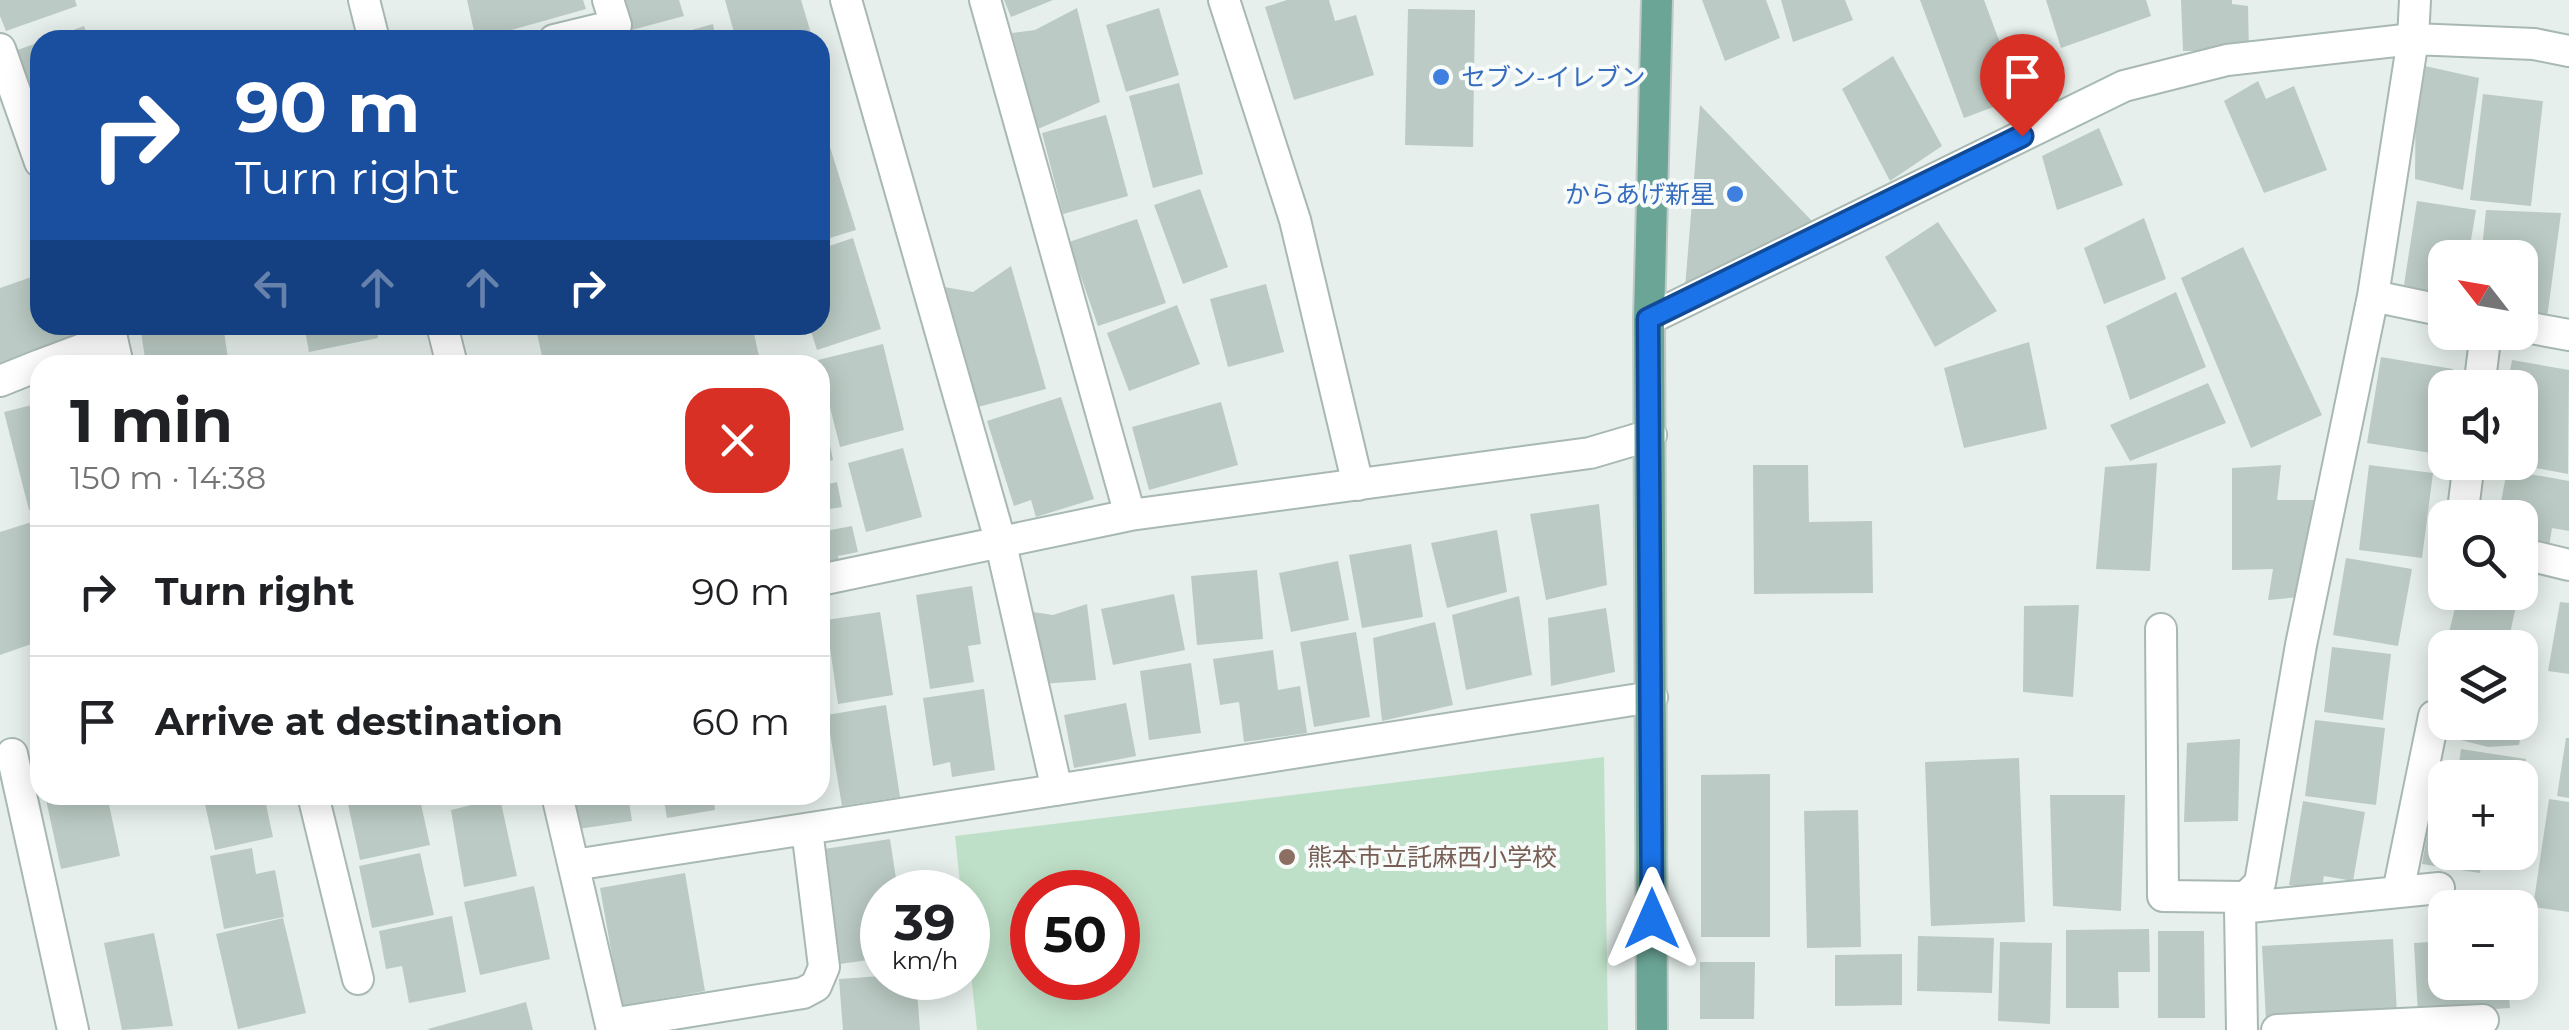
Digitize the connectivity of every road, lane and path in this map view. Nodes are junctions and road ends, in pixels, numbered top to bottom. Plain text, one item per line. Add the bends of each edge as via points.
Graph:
1 (364, 0) edge
2 (608, 0) edge
3 (846, 0) edge
4 (985, 0) edge
5 (1224, 0) edge
6 (1656, 0) edge
7 (2415, 0) edge
8 (372, 30) edge
9 (595, 30) edge
10 (2413, 40) junction
11 (0, 50) edge
12 (2569, 51) edge
13 (30, 134) edge
14 (2373, 296) junction
15 (2428, 307) edge
16 (1648, 319) junction
17 (2538, 329) edge
18 (2569, 335) edge
19 (113, 343) edge
20 (73, 355) edge
21 (30, 369) edge
22 (0, 380) edge
23 (1651, 436) junction
24 (1358, 485) junction
25 (1130, 515) junction
26 (1000, 540) junction
27 (2538, 557) edge
28 (2569, 565) edge
29 (830, 578) edge
30 (2161, 629) dead end
31 (1652, 697) junction
32 (2429, 740) edge
33 (17, 753) edge
34 (1056, 790) junction
35 (315, 805) edge
36 (559, 805) edge
37 (807, 829) junction
38 (574, 865) junction
39 (2440, 888) dead end
40 (2398, 892) junction
41 (2243, 902) junction
42 (358, 979) dead end
43 (2483, 1020) dead end
44 (612, 1027) edge
45 (73, 1030) edge
46 (1652, 1030) edge
47 (2242, 1030) edge
48 (2277, 1030) edge

1 - 8 street
2 - 9 street via 616,25
3 - 26 street
4 - 25 street
5 - 24 street via 1295,220
6 - 16 main road
7 - 10 street
10 - 12 street
10 - 14 street
10 - 16 street via 2227,60 2124,86
11 - 13 street
14 - 15 street
14 - 41 street via 2260,883
16 - 23 main road
17 - 18 street
19 - 20 street
21 - 22 street
23 - 24 street via 1590,453
23 - 31 main road
24 - 25 street
25 - 26 street
26 - 29 street
26 - 34 street
27 - 28 street
30 - 41 street via 2163,896
31 - 34 street
31 - 46 main road
32 - 40 street
33 - 45 street
34 - 37 street
35 - 42 street
36 - 38 street
37 - 38 street
37 - 44 street via 824,967 816,986
38 - 44 street
39 - 40 street
40 - 41 street
41 - 47 street
43 - 48 street

